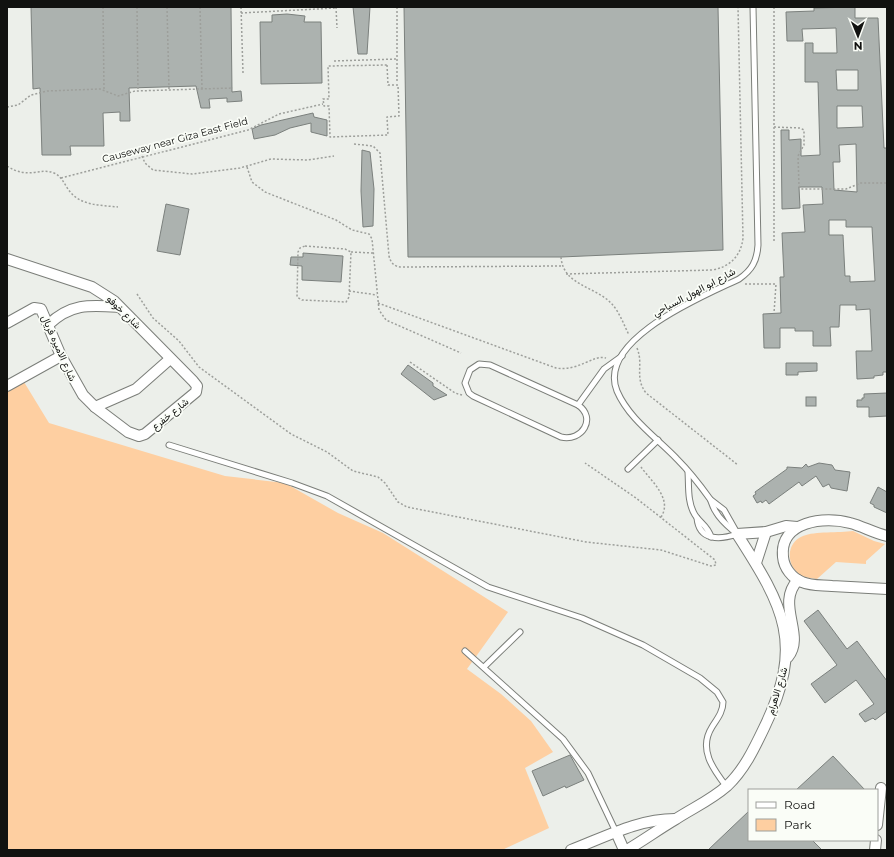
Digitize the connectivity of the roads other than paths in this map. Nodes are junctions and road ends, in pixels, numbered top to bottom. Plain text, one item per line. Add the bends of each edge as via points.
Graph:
1 (753, 7) edge
2 (7, 259) edge
3 (119, 307) junction
4 (7, 323) edge
5 (48, 325) junction
6 (61, 356) junction
7 (622, 356) junction
8 (170, 360) junction
9 (7, 386) edge
10 (197, 389) joint
11 (578, 405) junction
12 (95, 407) junction
13 (139, 436) joint
14 (658, 440) junction
15 (169, 445) dead end
16 (628, 469) dead end
17 (688, 472) junction
18 (711, 500) junction
19 (797, 527) junction
20 (766, 532) junction
21 (737, 534) junction
22 (887, 536) edge
23 (756, 563) junction
24 (798, 580) junction
25 (887, 589) edge
26 (520, 632) dead end
27 (465, 650) dead end
28 (787, 658) junction
29 (484, 667) junction
30 (726, 786) junction
31 (881, 788) dead end
32 (878, 816) edge
33 (675, 819) junction
34 (616, 832) junction
35 (576, 849) edge
36 (624, 850) edge
37 (627, 850) edge

1 - 7 lane, شارع ابو الهول السياحي via 758,245 754,265 739,279 669,314 633,342
2 - 3 street, شارع خوفو via 92,287 109,296
3 - 5 street via 79,307 65,312
3 - 8 street, شارع خوفو
4 - 5 street, شارع الاميره فريال via 38,308
5 - 6 street, شارع الاميره فريال
6 - 9 street
6 - 12 street, شارع الاميره فريال via 79,390
7 - 11 lane via 597,377
7 - 14 lane, شارع ابو الهول السياحي via 615,378 617,390 630,411
8 - 10 street, شارع خوفو via 193,381
8 - 12 street via 136,389
10 - 13 street, شارع خفرع via 195,394 148,432
11 - 11 lane via 484,364 474,366 466,377 466,388 474,396 565,438 574,438 585,428 586,414
12 - 13 street, شارع الاميره فريال via 128,432
14 - 16 lane
14 - 17 lane, شارع ابو الهول السياحي
15 - 30 lane via 328,496 488,587 602,626 691,672 717,692 723,702 721,713 709,732 706,744 708,758
17 - 18 lane, شارع ابو الهول السياحي
17 - 21 lane via 689,500 697,518 706,526 711,537 722,539
18 - 21 lane, شارع ابو الهول السياحي via 721,520
18 - 21 lane, شارع ابو الهول السياحي via 724,510
19 - 20 street via 780,527
19 - 22 street via 818,521 839,521
19 - 24 street via 786,540 783,551 786,568
20 - 21 street
20 - 23 street
21 - 23 street, شارع الاهرام
23 - 28 street, شارع الاهرام via 781,615 786,636
24 - 25 street via 810,584
24 - 28 street via 789,594 794,645
26 - 29 lane
27 - 29 lane
28 - 30 street, شارع الاهرام via 770,716 747,762
29 - 34 lane via 563,739 588,773
30 - 33 street, شارع الاهرام via 707,801
31 - 32 street
33 - 34 street, شارع الاهرام via 646,822
33 - 37 street, شارع الاهرام
34 - 35 street, شارع الاهرام
34 - 36 street

